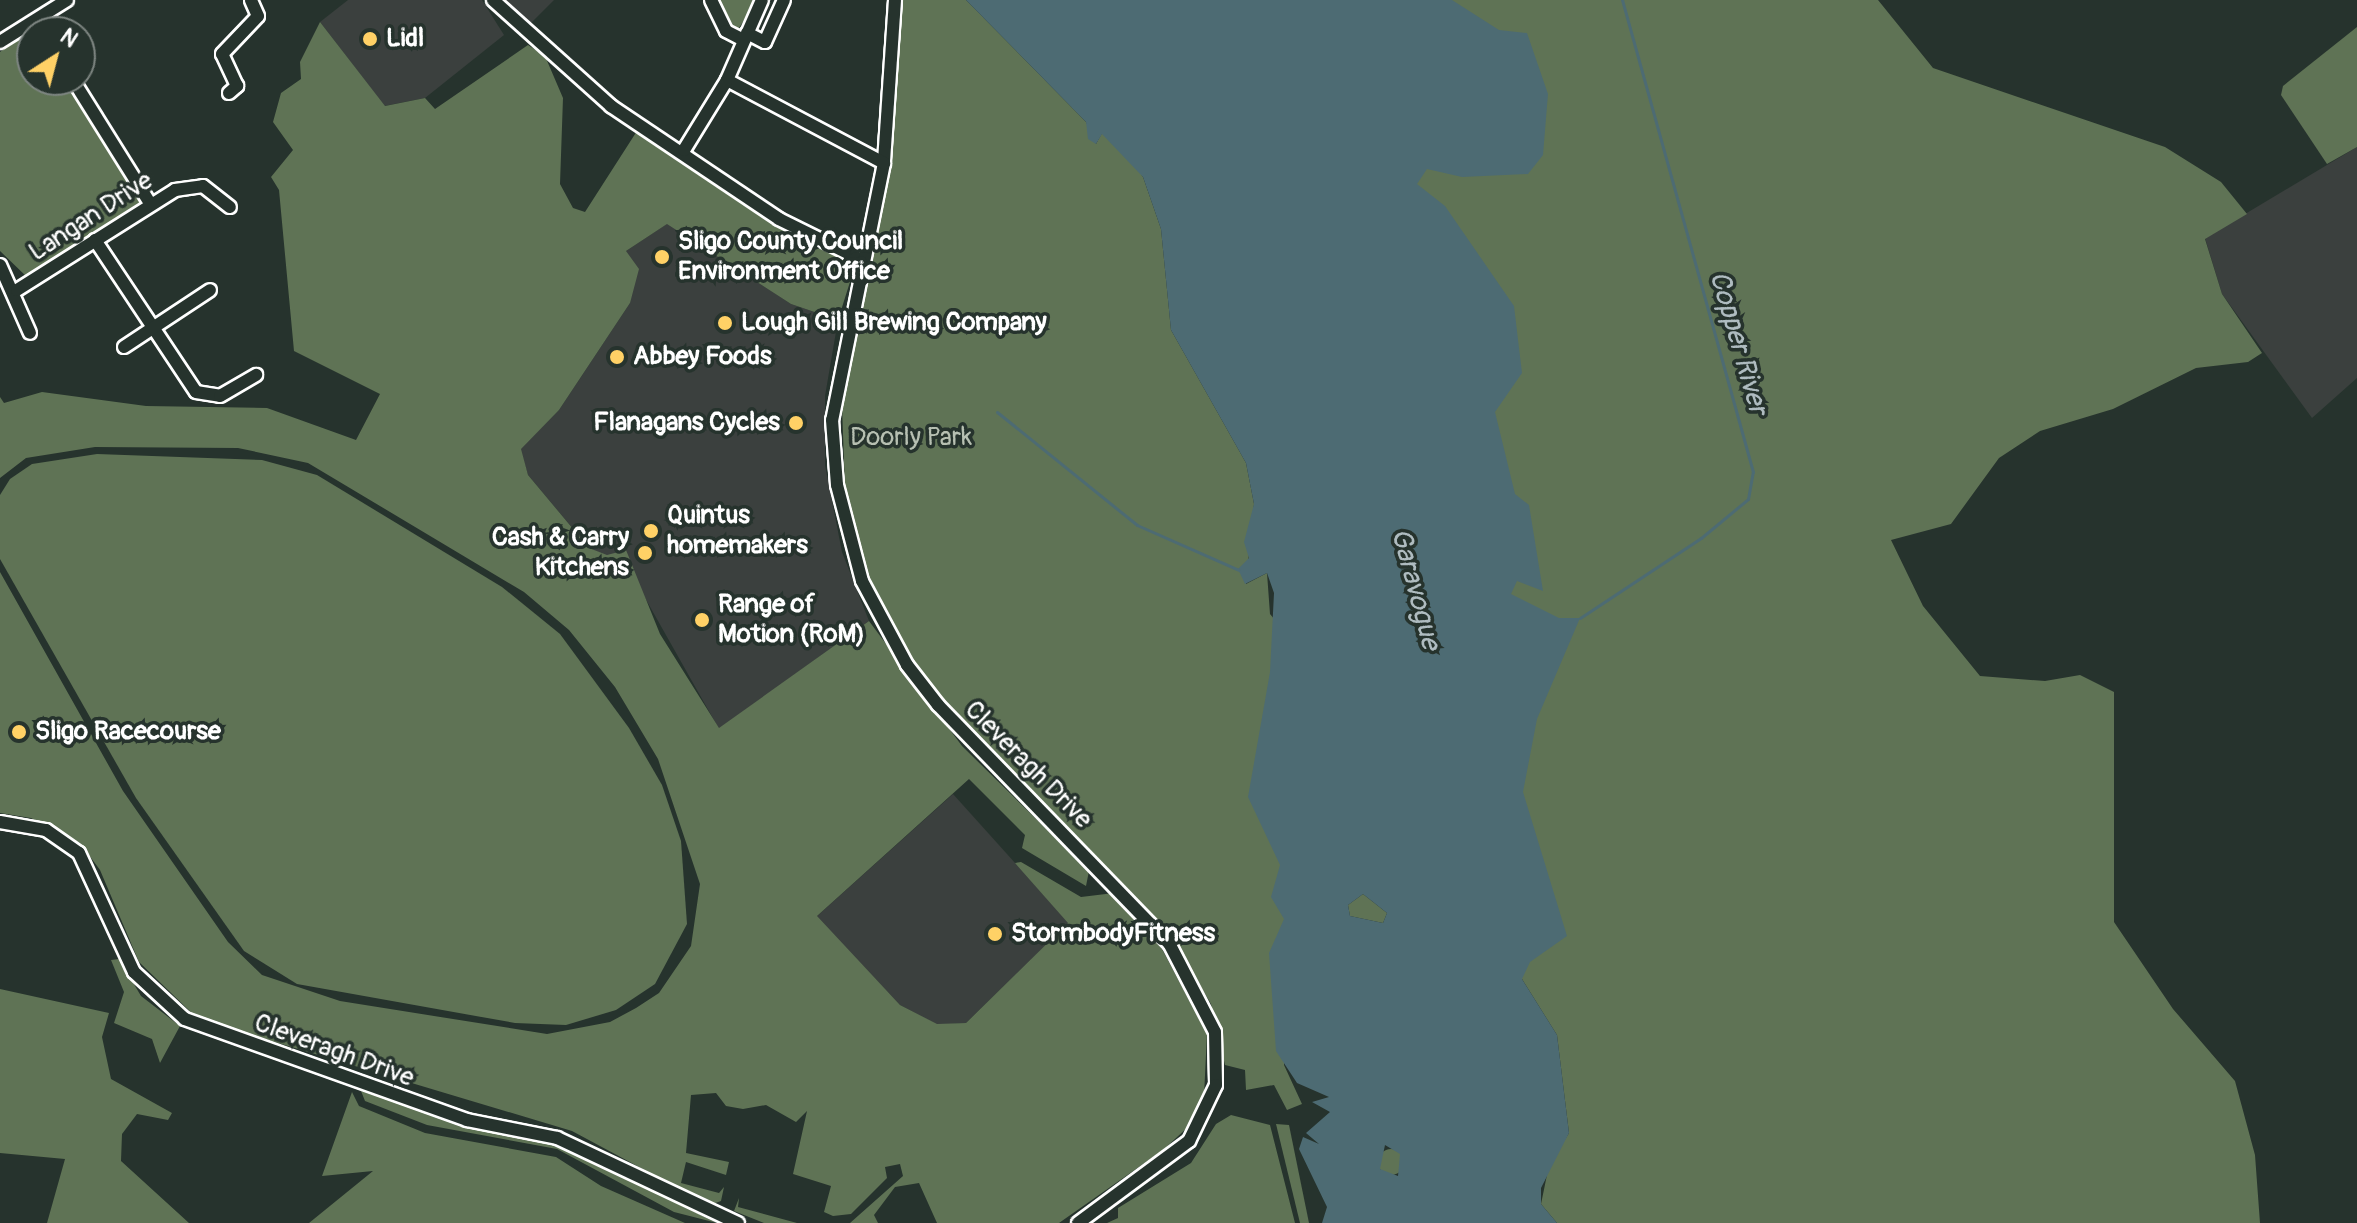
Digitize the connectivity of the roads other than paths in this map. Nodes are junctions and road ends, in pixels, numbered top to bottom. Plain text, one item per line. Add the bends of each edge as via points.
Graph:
1 (67, 0) edge
2 (251, 0) edge
3 (493, 0) edge
4 (711, 0) edge
5 (762, 0) edge
6 (784, 0) edge
7 (895, 0) edge
8 (42, 16) edge
9 (746, 36) junction
10 (727, 80) junction
11 (229, 93) dead end
12 (83, 96) edge
13 (684, 150) junction
14 (884, 163) junction
15 (150, 203) junction
16 (230, 207) dead end
17 (95, 240) junction
18 (862, 260) junction
19 (0, 265) edge
20 (17, 290) junction
21 (210, 290) dead end
22 (154, 329) junction
23 (30, 333) dead end
24 (124, 347) dead end
25 (256, 375) dead end
26 (0, 822) edge
27 (738, 1223) edge
28 (1078, 1223) edge

1 - 8 street
2 - 11 street via 258,16 222,54 237,86
3 - 13 street via 611,106
4 - 9 street via 726,31
5 - 9 street
6 - 9 street via 765,42
7 - 14 street
9 - 10 street
10 - 13 street
10 - 14 street
12 - 15 street
13 - 18 street via 779,219
14 - 18 street
15 - 16 street, Langan Drive via 190,185 212,191
15 - 17 street, Langan Drive
17 - 20 street, Langan Drive
17 - 22 street
18 - 28 street, Cleveragh Drive via 832,420 837,485 862,581 938,705 1150,918 1192,979 1215,1032 1216,1085 1189,1141
19 - 20 street
20 - 23 street
21 - 22 street
22 - 24 street
22 - 25 street via 204,396 220,396
26 - 27 street, Cleveragh Drive via 46,830 79,853 134,972 185,1019 467,1120 557,1138

